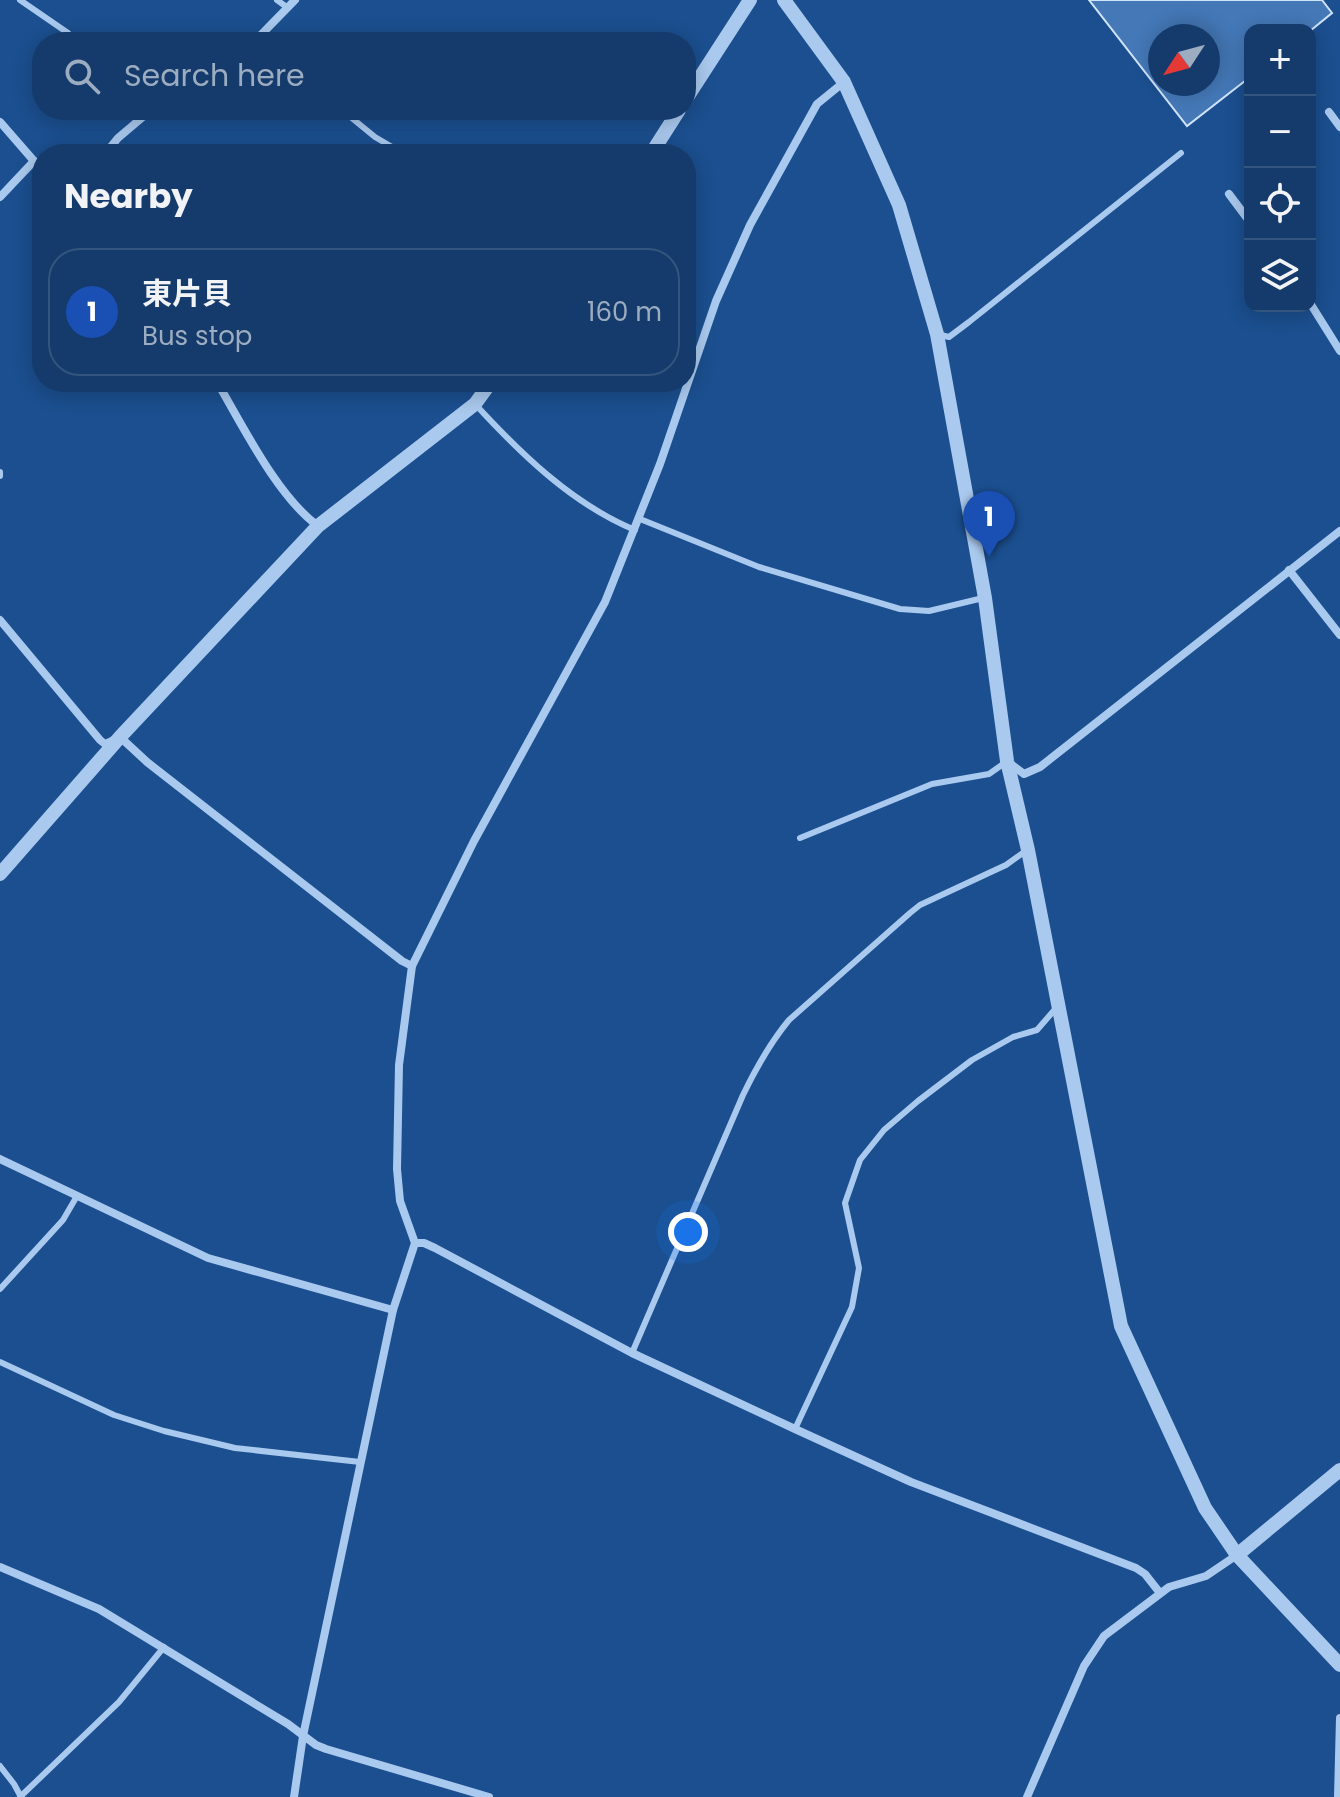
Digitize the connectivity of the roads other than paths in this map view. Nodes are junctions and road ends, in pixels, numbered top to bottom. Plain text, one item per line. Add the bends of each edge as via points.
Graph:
1 (20, 0) edge
2 (277, 0) edge
3 (295, 0) edge
4 (750, 0) edge
5 (784, 0) edge
6 (288, 8) junction
7 (67, 32) edge
8 (266, 32) edge
9 (844, 82) junction
10 (696, 84) edge
11 (1329, 112) dead end
12 (139, 120) edge
13 (354, 120) edge
14 (673, 120) edge
15 (0, 122) edge
16 (1340, 127) edge
17 (113, 144) edge
18 (387, 144) edge
19 (657, 144) edge
20 (1181, 153) dead end
21 (32, 157) edge
22 (32, 169) edge
23 (1229, 194) dead end
24 (0, 197) edge
25 (1244, 214) edge
26 (1316, 312) edge
27 (937, 334) junction
28 (1340, 351) edge
29 (696, 358) edge
30 (223, 392) edge
31 (484, 392) edge
32 (684, 392) edge
33 (475, 404) junction
34 (640, 519) junction
35 (318, 526) junction
36 (635, 530) junction
37 (1340, 531) edge
38 (1289, 570) junction
39 (985, 598) junction
40 (0, 620) edge
41 (1340, 635) edge
42 (120, 737) junction
43 (1007, 761) junction
44 (800, 838) dead end
45 (1028, 850) junction
46 (0, 874) edge
47 (412, 966) junction
48 (1058, 1006) junction
49 (0, 1159) edge
50 (77, 1196) junction
51 (415, 1243) junction
52 (0, 1289) edge
53 (393, 1310) junction
54 (632, 1353) junction
55 (0, 1362) edge
56 (795, 1429) junction
57 (360, 1462) junction
58 (1340, 1470) edge
59 (1237, 1555) junction
60 (0, 1567) edge
61 (1160, 1593) junction
62 (164, 1647) junction
63 (1340, 1665) edge
64 (1340, 1718) edge
65 (303, 1736) junction
66 (0, 1766) edge
67 (20, 1797) edge
68 (294, 1797) edge
69 (489, 1797) edge
70 (1027, 1797) edge
71 (1338, 1797) edge

1 - 7 lane
2 - 6 lane
3 - 6 street
4 - 10 street
5 - 9 street
6 - 8 street
9 - 27 street via 899,205
9 - 29 street via 817,104 750,225
11 - 16 street
12 - 17 street
13 - 18 lane
14 - 19 street
15 - 21 street
20 - 27 lane via 949,337
22 - 24 street
23 - 25 street
26 - 28 street
27 - 39 street
30 - 35 street via 300,513
31 - 33 street
32 - 34 street
33 - 35 street
33 - 36 lane via 560,485
34 - 36 street
34 - 39 lane via 759,567 900,609 929,611
35 - 42 street
36 - 47 street via 592,629 474,841
37 - 38 street
38 - 41 street
38 - 43 street via 1040,767 1024,774
39 - 43 street
40 - 42 street via 100,740 105,744
42 - 46 street
42 - 47 street
43 - 44 lane via 989,774 932,784
43 - 45 street
45 - 48 street
45 - 54 lane via 920,905 778,1033 743,1095
47 - 51 street via 399,1065 397,1169 400,1201
48 - 56 lane via 1037,1030 972,1060 918,1101 860,1160 845,1203 859,1268 852,1307
48 - 59 street via 1121,1326 1205,1508
49 - 50 street
50 - 52 lane via 63,1220
50 - 53 street via 217,1261
51 - 53 street
51 - 54 street via 435,1248
53 - 57 street
54 - 56 street
55 - 57 lane via 114,1415 164,1431 235,1448
56 - 61 street via 911,1482 1136,1568
57 - 65 street
58 - 59 street
59 - 61 street via 1206,1576
59 - 63 street
60 - 62 street via 78,1599
61 - 70 street via 1113,1628 1089,1656
62 - 65 street
62 - 67 lane via 119,1702
64 - 71 street
65 - 68 street
65 - 69 street via 326,1749
66 - 67 lane

